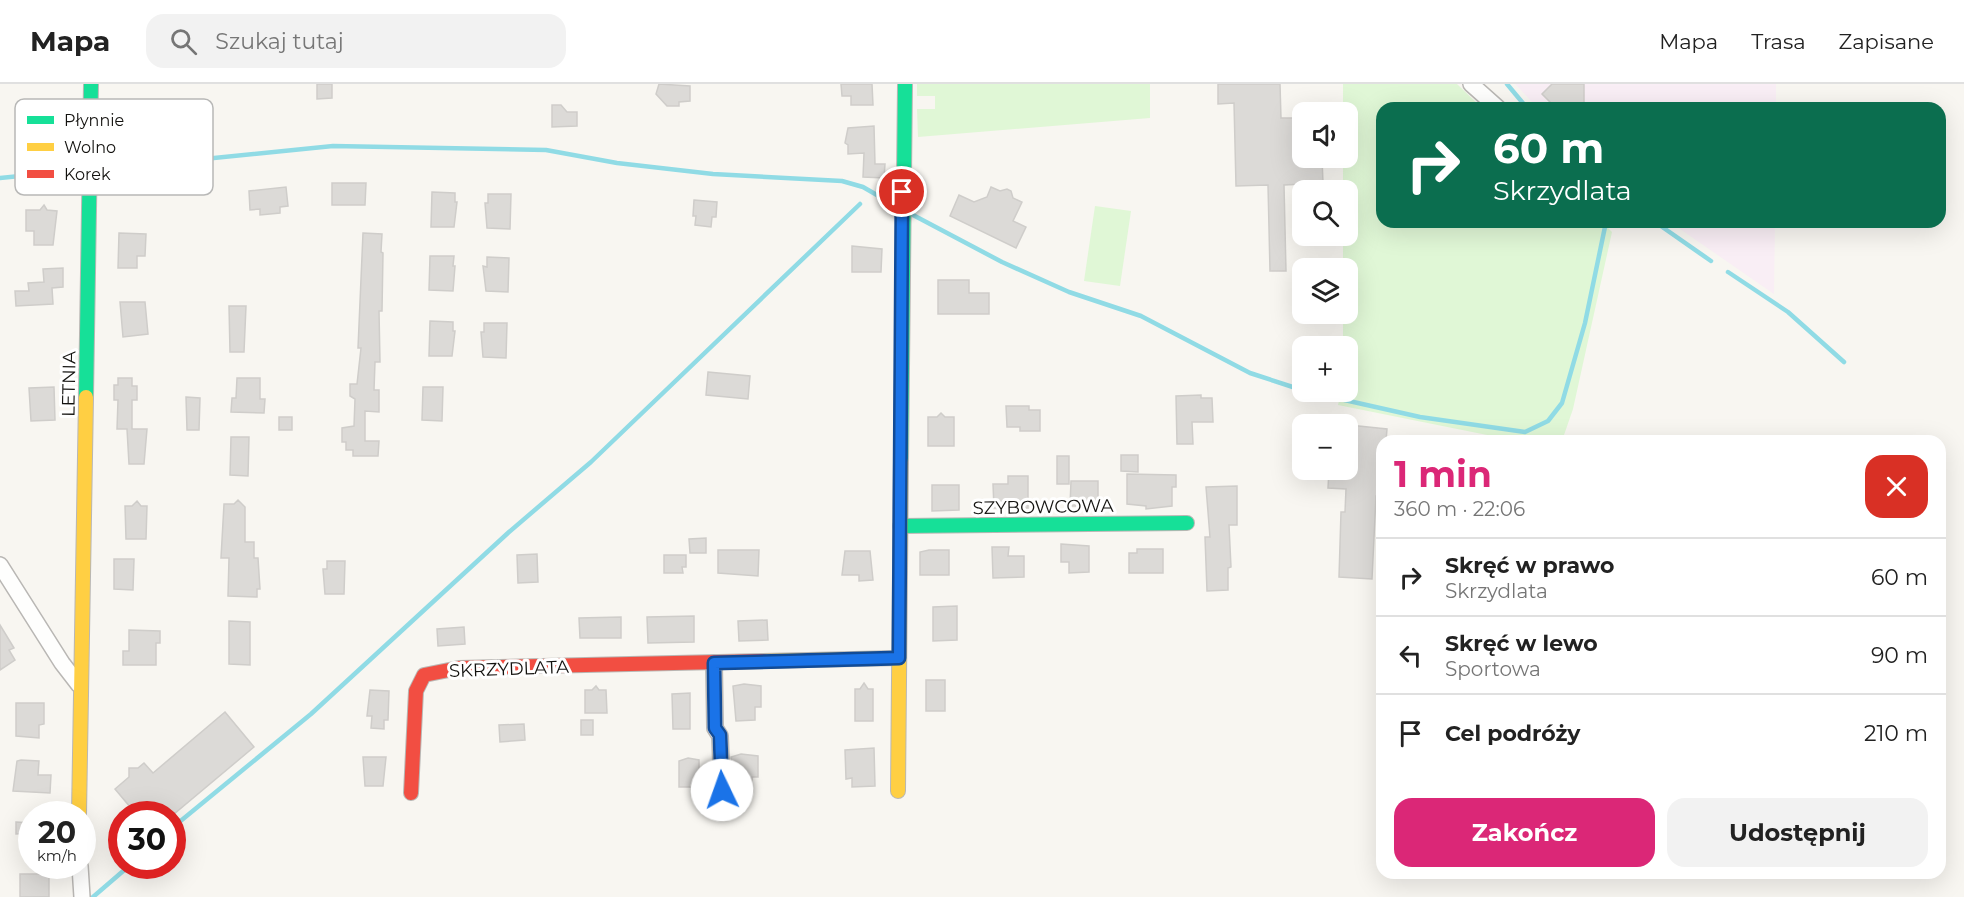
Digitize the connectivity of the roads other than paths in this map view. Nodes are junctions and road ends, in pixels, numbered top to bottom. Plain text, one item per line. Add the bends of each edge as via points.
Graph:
1 (91, 84) edge
2 (904, 84) edge
3 (1471, 84) edge
4 (91, 99) edge
5 (1491, 102) edge
6 (89, 195) edge
7 (1187, 523) dead end
8 (900, 526) junction
9 (0, 565) edge
10 (899, 658) junction
11 (714, 663) junction
12 (79, 685) junction
13 (722, 790) dead end
14 (898, 791) dead end
15 (411, 793) dead end
16 (79, 801) edge
17 (81, 879) edge
18 (82, 897) edge

1 - 4 street, LETNIA
2 - 8 street
3 - 5 street
6 - 12 street, LETNIA
7 - 8 street, SZYBOWCOWA
8 - 10 street
9 - 12 street
10 - 11 street, SKRZYDLATA
10 - 14 street
11 - 13 street via 715,728 720,735
11 - 15 street, SKRZYDLATA via 459,668 424,675 416,691
12 - 16 street, LETNIA
17 - 18 street

